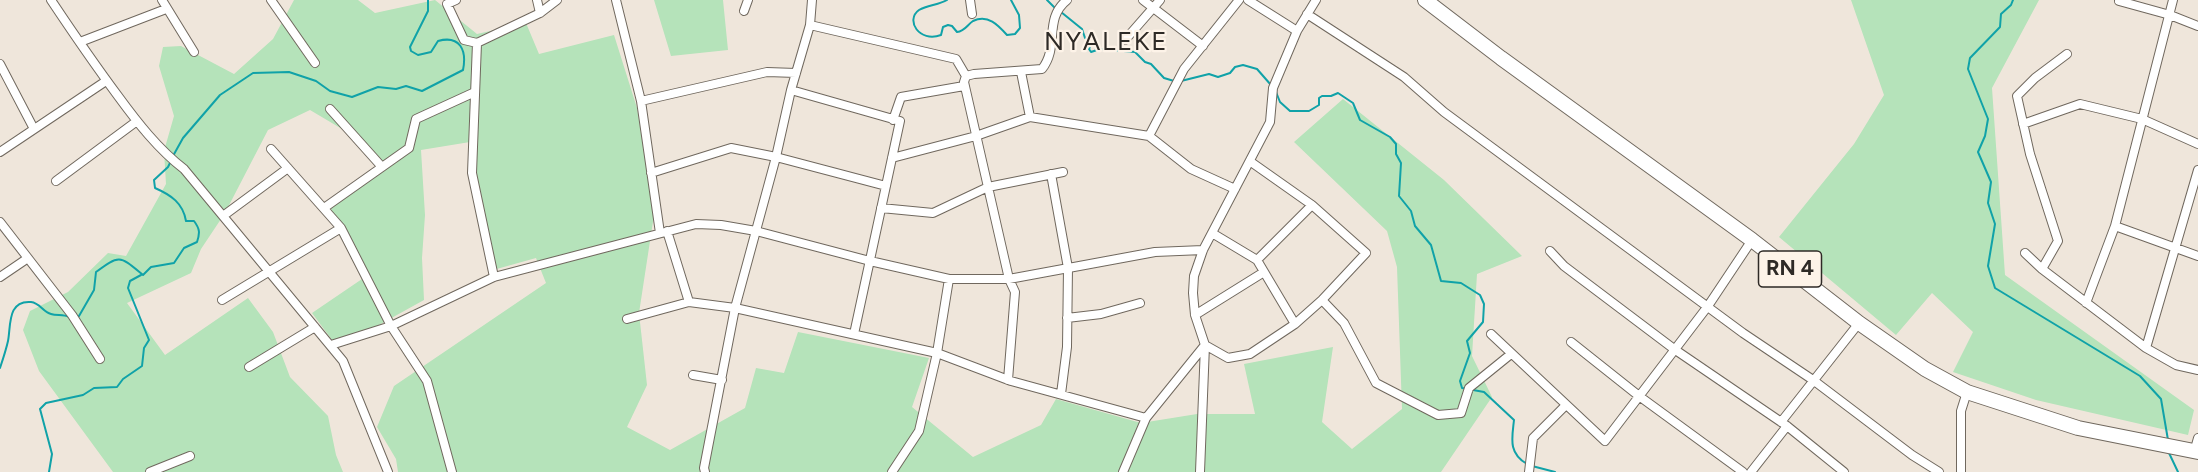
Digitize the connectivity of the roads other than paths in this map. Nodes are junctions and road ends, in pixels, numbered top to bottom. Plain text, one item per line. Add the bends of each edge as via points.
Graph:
1 (51, 0) edge
2 (162, 0) edge
3 (271, 0) edge
4 (456, 0) edge
5 (537, 0) edge
6 (557, 0) edge
7 (616, 0) edge
8 (748, 0) edge
9 (812, 0) edge
10 (970, 0) edge
11 (1143, 0) edge
12 (1160, 0) edge
13 (1239, 0) edge
14 (1248, 0) edge
15 (1316, 0) edge
16 (1425, 0) edge
17 (2173, 0) edge
18 (2119, 1) edge
19 (1060, 5) edge
20 (1152, 8) junction
21 (166, 9) junction
22 (744, 11) dead end
23 (540, 13) junction
24 (972, 14) dead end
25 (1307, 14) junction
26 (2170, 15) junction
27 (810, 25) junction
28 (2198, 26) edge
29 (1297, 31) junction
30 (1125, 40) dead end
31 (80, 42) junction
32 (477, 43) junction
33 (1203, 46) junction
34 (194, 52) dead end
35 (2067, 54) dead end
36 (315, 63) dead end
37 (0, 64) edge
38 (1021, 72) junction
39 (796, 73) junction
40 (966, 76) junction
41 (106, 81) junction
42 (964, 86) junction
43 (791, 90) junction
44 (475, 92) junction
45 (641, 101) junction
46 (330, 109) dead end
47 (1030, 117) junction
48 (2142, 119) junction
49 (893, 120) junction
50 (137, 122) junction
51 (2023, 124) junction
52 (34, 129) junction
53 (976, 136) junction
54 (1149, 136) junction
55 (2198, 144) edge
56 (271, 149) dead end
57 (0, 152) edge
58 (776, 157) junction
59 (892, 158) junction
60 (1251, 162) junction
61 (382, 167) junction
62 (288, 168) junction
63 (2198, 170) edge
64 (1063, 172) dead end
65 (651, 173) junction
66 (1052, 174) junction
67 (56, 181) dead end
68 (886, 186) junction
69 (988, 187) junction
70 (1235, 189) junction
71 (1312, 205) junction
72 (324, 208) junction
73 (881, 208) junction
74 (223, 216) junction
75 (0, 222) edge
76 (2115, 226) junction
77 (341, 228) junction
78 (756, 231) junction
79 (663, 232) junction
80 (1212, 233) junction
81 (1752, 240) junction
82 (2174, 249) junction
83 (1203, 250) junction
84 (1550, 250) dead end
85 (2025, 253) dead end
86 (2198, 256) edge
87 (28, 258) junction
88 (1257, 260) junction
89 (870, 261) junction
90 (1068, 268) junction
91 (2042, 269) junction
92 (269, 271) junction
93 (1264, 272) junction
94 (0, 277) edge
95 (494, 277) junction
96 (950, 279) junction
97 (1009, 279) junction
98 (222, 300) dead end
99 (1322, 300) junction
100 (688, 302) junction
101 (1140, 303) dead end
102 (2086, 303) junction
103 (1708, 306) junction
104 (735, 308) junction
105 (1195, 315) junction
106 (1068, 318) junction
107 (627, 319) dead end
108 (1860, 323) junction
109 (1295, 324) junction
110 (391, 326) junction
111 (315, 327) junction
112 (854, 334) junction
113 (1491, 334) dead end
114 (1571, 342) dead end
115 (331, 345) junction
116 (1205, 345) junction
117 (2146, 348) junction
118 (1674, 350) junction
119 (937, 353) junction
120 (1511, 354) junction
121 (100, 359) dead end
122 (249, 367) dead end
123 (2198, 370) edge
124 (693, 375) dead end
125 (722, 380) junction
126 (1008, 380) junction
127 (1813, 380) junction
128 (1968, 392) junction
129 (1061, 394) junction
130 (1639, 396) junction
131 (1566, 405) junction
132 (1146, 418) junction
133 (1784, 424) junction
134 (2197, 447) edge
135 (190, 456) dead end
136 (150, 472) edge
137 (388, 472) edge
138 (452, 472) edge
139 (705, 472) edge
140 (892, 472) edge
141 (1123, 472) edge
142 (1200, 472) edge
143 (1528, 472) edge
144 (1743, 472) edge
145 (1751, 472) edge
146 (1844, 472) edge
147 (1939, 472) edge
148 (1961, 472) edge

1 - 31 street
2 - 21 street
3 - 36 street
4 - 32 street via 447,4 464,40
5 - 23 street
6 - 23 street
7 - 45 street
8 - 22 street
9 - 27 street
10 - 24 street
11 - 20 street
12 - 20 street
13 - 33 street
14 - 29 street
15 - 25 street
16 - 81 highway, RN 4
17 - 26 street
18 - 26 street
19 - 38 street via 1049,59 1042,69
20 - 30 street
20 - 33 street
21 - 31 street
21 - 34 street
23 - 32 street
25 - 29 street
25 - 103 street via 1404,77 1444,112
26 - 28 street
26 - 48 street
27 - 39 street
27 - 40 street via 956,59
29 - 60 street via 1273,88 1270,122
31 - 41 street
32 - 44 street
33 - 54 street via 1184,69
35 - 51 street via 2017,96
37 - 52 street
38 - 40 street
38 - 47 street
39 - 43 street
39 - 45 street via 767,72
40 - 42 street
41 - 50 street
41 - 52 street
42 - 49 street via 901,97
42 - 53 street
43 - 49 street
43 - 58 street
44 - 61 street via 416,119 409,148
44 - 95 street via 472,173
45 - 65 street
46 - 61 street
47 - 53 street
47 - 54 street
48 - 51 street via 2080,104
48 - 55 street
48 - 76 street
49 - 59 street via 900,121
50 - 67 street
50 - 74 street
51 - 91 street via 2058,240
52 - 57 street
53 - 59 street
53 - 69 street
54 - 70 street via 1191,169
56 - 62 street
58 - 65 street via 730,148
58 - 68 street
58 - 78 street
59 - 68 street
60 - 70 street
60 - 71 street
61 - 72 street
62 - 72 street
62 - 74 street
63 - 82 street
64 - 66 street
65 - 79 street
66 - 69 street
66 - 90 street
68 - 73 street
69 - 73 street via 933,213
69 - 97 street
70 - 80 street
71 - 88 street
71 - 99 street via 1366,253
72 - 77 street
73 - 89 street
74 - 92 street
75 - 87 street
76 - 82 street
76 - 102 street
77 - 92 street
77 - 110 street
78 - 79 street via 696,224
78 - 89 street
78 - 104 street
79 - 95 street
79 - 100 street
80 - 83 street
80 - 88 street
81 - 103 street
81 - 108 highway, RN 4
82 - 86 street
82 - 117 street
83 - 90 street via 1155,252
83 - 105 street via 1194,276
84 - 118 street via 1564,266
85 - 91 street
87 - 94 street
87 - 121 street
88 - 93 street
89 - 96 street
89 - 112 street
90 - 97 street
90 - 106 street
91 - 102 street
92 - 98 street
92 - 111 street
93 - 105 street
93 - 109 street
95 - 110 street
96 - 97 street
96 - 119 street
97 - 126 street via 1015,292
99 - 109 street
99 - 120 street via 1344,323 1376,383 1438,415 1461,413 1468,390
100 - 104 street
100 - 107 street
101 - 106 street
102 - 117 street
103 - 118 street
103 - 127 street
104 - 112 street
104 - 125 street
105 - 116 street
106 - 129 street
108 - 127 street
108 - 128 highway, RN 4 via 1926,369
109 - 116 street via 1250,354 1228,358
110 - 115 street
110 - 138 street via 427,381
111 - 115 street
111 - 122 street
112 - 119 street
113 - 120 street
114 - 130 street
115 - 137 street via 343,361
116 - 132 street
116 - 142 street
117 - 123 street via 2176,365
118 - 130 street
118 - 133 street
119 - 126 street
119 - 140 street via 919,431
120 - 131 street
124 - 125 street
125 - 139 street
126 - 129 street
127 - 133 street
127 - 147 street
128 - 134 highway, RN 4 via 2078,428
128 - 148 street via 1961,411
129 - 132 street
130 - 131 street via 1605,441
130 - 144 street
131 - 143 street via 1533,438
132 - 141 street
133 - 145 street
133 - 146 street
135 - 136 street

